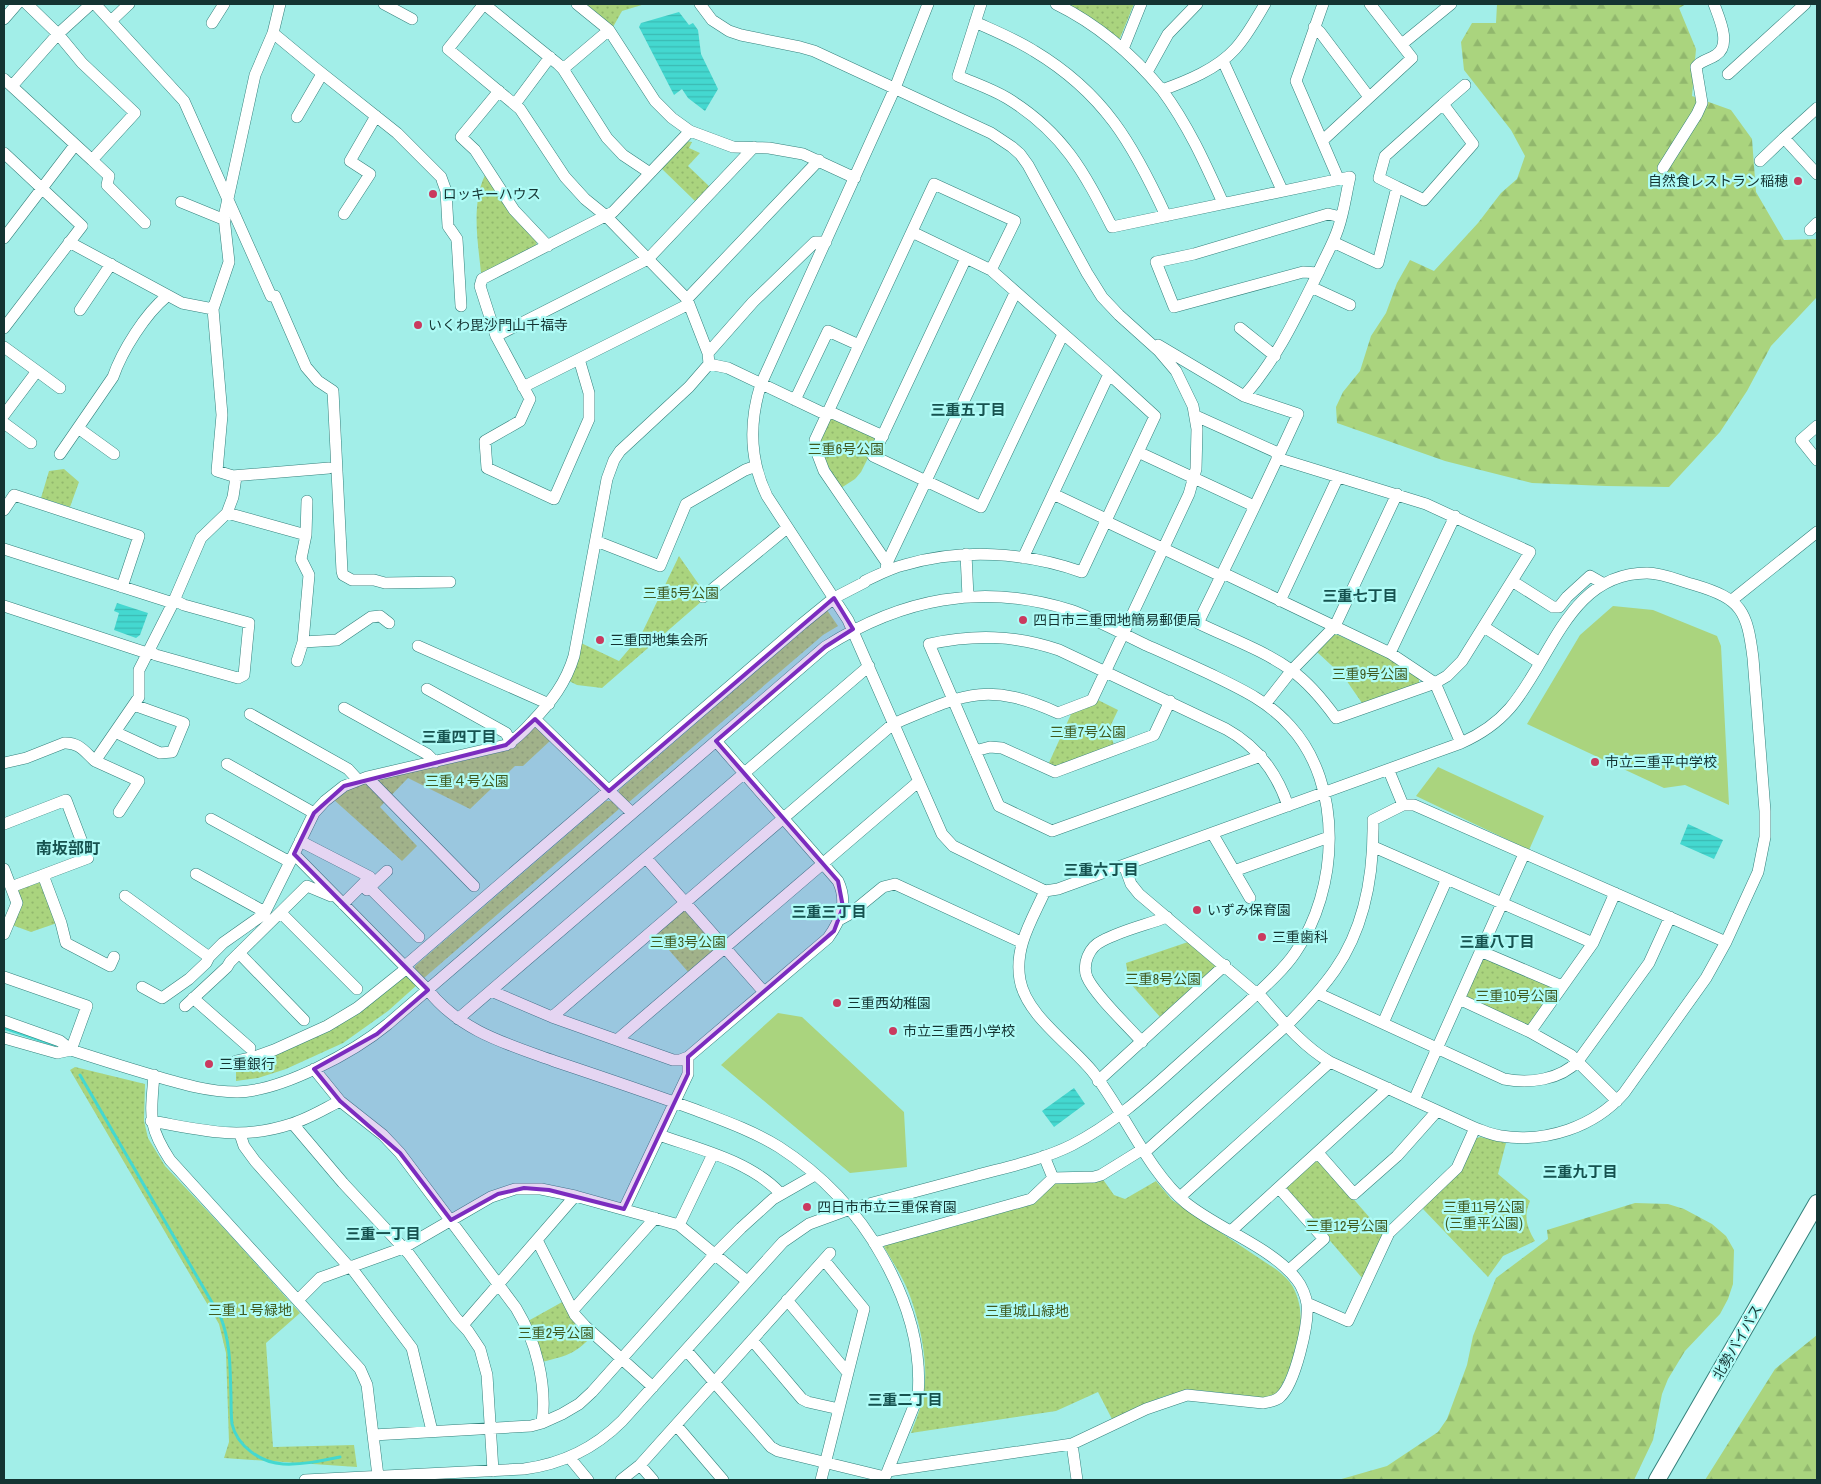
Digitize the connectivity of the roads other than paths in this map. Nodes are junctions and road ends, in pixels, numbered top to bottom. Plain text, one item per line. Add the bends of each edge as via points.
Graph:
1 (17, 4) edge
2 (27, 4) edge
3 (93, 4) edge
4 (129, 4) edge
5 (224, 4) edge
6 (279, 4) edge
7 (384, 4) edge
8 (484, 4) edge
9 (577, 4) edge
10 (700, 4) edge
11 (928, 4) edge
12 (981, 4) edge
13 (1056, 4) edge
14 (1141, 4) edge
15 (1197, 4) edge
16 (1265, 4) edge
17 (1322, 4) edge
18 (1370, 4) edge
19 (1451, 4) edge
20 (1714, 4) edge
21 (1805, 4) edge
22 (4, 19) edge
23 (412, 19) dead end
24 (111, 21) junction
25 (975, 22) junction
26 (212, 23) dead end
27 (1314, 27) junction
28 (609, 30) junction
29 (273, 33) junction
30 (58, 34) junction
31 (1402, 44) junction
32 (1123, 49) junction
33 (550, 57) junction
34 (1223, 61) junction
35 (563, 69) junction
36 (1147, 72) junction
37 (322, 74) junction
38 (1728, 74) dead end
39 (8, 83) edge
40 (1465, 85) dead end
41 (895, 88) junction
42 (1162, 90) junction
43 (499, 91) junction
44 (1369, 97) junction
45 (514, 104) junction
46 (1443, 104) junction
47 (1817, 108) edge
48 (376, 116) junction
49 (297, 117) dead end
50 (690, 131) junction
51 (1784, 138) junction
52 (1322, 141) junction
53 (75, 145) junction
54 (754, 147) junction
55 (4, 153) edge
56 (92, 160) junction
57 (819, 160) junction
58 (1760, 160) dead end
59 (1663, 168) dead end
60 (650, 173) junction
61 (1817, 174) edge
62 (856, 178) junction
63 (1338, 178) junction
64 (1398, 187) junction
65 (42, 188) junction
66 (1282, 190) junction
67 (228, 197) junction
68 (181, 202) dead end
69 (1223, 203) junction
70 (344, 214) dead end
71 (606, 216) junction
72 (1166, 216) junction
73 (1341, 217) junction
74 (225, 220) junction
75 (145, 223) dead end
76 (6, 231) edge
77 (912, 232) junction
78 (69, 242) junction
79 (826, 242) junction
80 (1333, 242) junction
81 (548, 246) junction
82 (966, 258) junction
83 (648, 259) junction
84 (110, 264) junction
85 (991, 270) junction
86 (1318, 273) junction
87 (1311, 287) junction
88 (1016, 293) junction
89 (167, 296) junction
90 (688, 301) junction
91 (1350, 305) dead end
92 (461, 306) dead end
93 (213, 309) junction
94 (80, 310) dead end
95 (4, 328) edge
96 (1240, 328) dead end
97 (1063, 334) junction
98 (1142, 335) junction
99 (496, 336) junction
100 (859, 345) junction
101 (4, 347) edge
102 (1275, 356) junction
103 (579, 359) junction
104 (708, 359) junction
105 (37, 372) junction
106 (1109, 374) junction
107 (761, 384) junction
108 (523, 387) junction
109 (60, 388) dead end
110 (1244, 396) junction
111 (795, 400) junction
112 (827, 413) junction
113 (4, 415) edge
114 (1196, 416) junction
115 (4, 423) edge
116 (1817, 426) edge
117 (78, 428) junction
118 (883, 436) junction
119 (31, 443) dead end
120 (1138, 452) junction
121 (60, 454) dead end
122 (114, 454) dead end
123 (1278, 456) junction
124 (1817, 460) edge
125 (756, 466) junction
126 (329, 468) dead end
127 (232, 476) junction
128 (1338, 477) junction
129 (1194, 478) junction
130 (927, 481) junction
131 (1053, 494) junction
132 (1397, 494) junction
133 (307, 501) dead end
134 (1254, 506) junction
135 (4, 510) edge
136 (227, 513) junction
137 (1455, 516) junction
138 (1106, 520) junction
139 (787, 528) junction
140 (1817, 532) edge
141 (306, 535) junction
142 (596, 541) junction
143 (4, 549) edge
144 (1164, 549) junction
145 (966, 554) junction
146 (1023, 558) junction
147 (887, 567) junction
148 (1222, 575) junction
149 (450, 582) dead end
150 (1512, 582) junction
151 (1604, 584) junction
152 (122, 587) junction
153 (703, 597) dead end
154 (968, 597) junction
155 (834, 598) junction
156 (1732, 600) junction
157 (1280, 601) junction
158 (173, 602) junction
159 (4, 606) edge
160 (389, 623) dead end
161 (1336, 626) junction
162 (1484, 627) junction
163 (853, 629) junction
164 (1123, 634) junction
165 (303, 642) junction
166 (418, 646) dead end
167 (147, 652) junction
168 (1390, 653) junction
169 (297, 661) dead end
170 (1540, 663) junction
171 (868, 666) junction
172 (1292, 670) junction
173 (1105, 672) junction
174 (1435, 683) junction
175 (428, 689) dead end
176 (952, 699) junction
177 (1170, 701) junction
178 (1266, 703) junction
179 (550, 704) junction
180 (134, 705) junction
181 (344, 708) dead end
182 (250, 714) dead end
183 (535, 719) junction
184 (893, 724) junction
185 (116, 732) junction
186 (716, 741) junction
187 (511, 742) junction
188 (1461, 744) junction
189 (975, 751) junction
190 (1261, 756) junction
191 (95, 760) junction
192 (435, 762) junction
193 (4, 763) edge
194 (227, 764) dead end
195 (1389, 771) junction
196 (744, 773) junction
197 (363, 779) junction
198 (918, 782) junction
199 (609, 791) junction
200 (1324, 794) junction
201 (1403, 805) junction
202 (1288, 806) junction
203 (119, 812) dead end
204 (314, 813) junction
205 (632, 813) junction
206 (783, 818) junction
207 (212, 819) dead end
208 (4, 824) edge
209 (1212, 833) junction
210 (1329, 837) junction
211 (300, 841) junction
212 (1374, 847) junction
213 (1524, 854) junction
214 (292, 858) junction
215 (646, 858) junction
216 (823, 862) junction
217 (1124, 865) junction
218 (4, 869) edge
219 (387, 871) dead end
220 (1234, 871) junction
221 (196, 874) dead end
222 (43, 875) junction
223 (1447, 878) junction
224 (474, 886) dead end
225 (10, 887) junction
226 (370, 888) junction
227 (1046, 891) junction
228 (1615, 893) junction
229 (125, 896) dead end
230 (1250, 898) dead end
231 (686, 902) junction
232 (1502, 902) junction
233 (343, 904) junction
234 (265, 912) junction
235 (281, 913) junction
236 (1167, 917) junction
237 (1670, 917) junction
238 (839, 920) junction
239 (4, 934) edge
240 (419, 938) dead end
241 (1021, 942) junction
242 (1726, 942) junction
243 (1593, 943) junction
244 (724, 946) junction
245 (1480, 951) junction
246 (239, 953) junction
247 (209, 957) junction
248 (114, 958) dead end
249 (1225, 965) junction
250 (406, 967) junction
251 (4, 977) edge
252 (1562, 986) junction
253 (142, 987) dead end
254 (357, 989) dead end
255 (428, 990) junction
256 (491, 991) junction
257 (764, 992) junction
258 (1258, 993) junction
259 (1317, 993) junction
260 (1459, 999) junction
261 (552, 1017) junction
262 (458, 1019) junction
263 (304, 1020) dead end
264 (4, 1021) edge
265 (1383, 1023) junction
266 (1287, 1025) junction
267 (1530, 1032) junction
268 (4, 1038) edge
269 (617, 1040) junction
270 (1142, 1042) junction
271 (250, 1048) dead end
272 (1437, 1048) junction
273 (72, 1050) junction
274 (688, 1057) junction
275 (236, 1061) dead end
276 (1578, 1061) junction
277 (1330, 1062) junction
278 (314, 1068) junction
279 (154, 1076) junction
280 (1098, 1081) junction
281 (1388, 1088) junction
282 (1414, 1100) junction
283 (340, 1101) junction
284 (1617, 1101) junction
285 (674, 1102) junction
286 (1438, 1111) junction
287 (1121, 1115) junction
288 (151, 1121) junction
289 (293, 1124) junction
290 (1475, 1128) junction
291 (240, 1134) junction
292 (659, 1135) junction
293 (1144, 1151) junction
294 (1318, 1153) junction
295 (713, 1154) junction
296 (1044, 1156) junction
297 (815, 1175) junction
298 (1053, 1178) junction
299 (1279, 1188) junction
300 (780, 1194) junction
301 (575, 1196) junction
302 (1180, 1197) junction
303 (1817, 1203) edge
304 (624, 1209) junction
305 (850, 1209) junction
306 (655, 1218) junction
307 (451, 1220) junction
308 (679, 1225) junction
309 (1231, 1231) junction
310 (537, 1240) junction
311 (874, 1243) junction
312 (403, 1248) junction
313 (715, 1254) junction
314 (350, 1267) junction
315 (1289, 1270) junction
316 (747, 1281) junction
317 (499, 1283) junction
318 (298, 1300) junction
319 (787, 1300) junction
320 (1307, 1303) junction
321 (572, 1310) junction
322 (463, 1325) junction
323 (752, 1340) junction
324 (686, 1350) junction
325 (622, 1359) junction
326 (848, 1373) junction
327 (714, 1381) junction
328 (653, 1387) junction
329 (839, 1410) junction
330 (542, 1423) junction
331 (676, 1425) junction
332 (490, 1429) junction
333 (432, 1431) junction
334 (373, 1435) junction
335 (1072, 1444) junction
336 (569, 1457) junction
337 (825, 1462) junction
338 (640, 1465) junction
339 (500, 1474) edge
340 (378, 1476) junction
341 (886, 1476) edge
342 (305, 1480) edge
343 (320, 1480) edge
344 (588, 1480) edge
345 (621, 1480) edge
346 (654, 1480) edge
347 (723, 1480) edge
348 (820, 1480) edge
349 (1077, 1480) edge
350 (1658, 1480) edge

1 - 22 street
2 - 30 street
3 - 24 street
3 - 30 street
4 - 24 street
5 - 26 street
6 - 29 street
7 - 23 street
8 - 33 street
8 - 43 street via 448,49
9 - 28 street
10 - 41 street via 712,20 729,31 814,51
11 - 41 street
12 - 25 street
13 - 32 street
14 - 32 street
15 - 36 street via 1168,34
16 - 34 street via 1238,46
17 - 27 street
18 - 31 street
19 - 31 street
20 - 59 street via 1723,34 1722,49 1696,67 1702,103
21 - 38 street
24 - 67 street via 184,101
25 - 72 street via 1033,50 1084,88 1127,141 1145,170
25 - 72 street via 958,76 1007,98 1046,128 1072,155 1088,179 1112,227
27 - 44 street
27 - 52 street via 1296,81
28 - 35 street
28 - 50 street via 655,101
29 - 37 street
29 - 67 street via 255,75
30 - 39 street
30 - 56 street via 82,63 135,112
31 - 44 street via 1412,58
32 - 36 street
33 - 35 street
33 - 45 street
34 - 42 street
34 - 66 street
35 - 60 street via 607,138 623,155
36 - 42 street
37 - 48 street
37 - 49 street
39 - 53 street
40 - 46 street
41 - 62 street
41 - 98 street via 991,133 1020,154 1096,290
42 - 69 street via 1192,134
43 - 45 street
43 - 81 street via 462,137 475,150 514,210
44 - 52 street
45 - 71 street via 524,114 559,170 585,199
46 - 64 street via 1385,156 1380,178
46 - 64 street via 1473,144 1424,200
47 - 51 street
48 - 70 street via 350,160 370,174
48 - 92 street via 397,133 444,183 448,226 457,239
50 - 54 street via 733,147
50 - 60 street
51 - 58 street
51 - 61 street
52 - 63 street
53 - 56 street
53 - 65 street
54 - 57 street via 803,154
54 - 83 street
55 - 65 street
56 - 75 street via 108,176 107,185
57 - 62 street
57 - 90 street
60 - 71 street
62 - 79 street
63 - 66 street
63 - 73 street via 1350,177
64 - 80 street via 1378,263
65 - 76 street
65 - 78 street via 82,226
66 - 69 street
67 - 74 street
67 - 149 street via 306,367 333,391 342,573 350,579 385,583
68 - 74 street
69 - 72 street
71 - 81 street
71 - 83 street
73 - 80 street
73 - 86 street via 1328,214 1194,254 1156,262 1174,307 1304,272
74 - 93 street via 229,262
77 - 82 street
77 - 85 street via 934,184 1015,222
77 - 100 street
78 - 84 street
78 - 95 street
79 - 104 street via 814,242 753,302
79 - 107 street
80 - 86 street
81 - 99 street via 482,279 480,286
82 - 85 street
82 - 118 street
83 - 90 street
83 - 99 street
84 - 89 street
84 - 94 street
85 - 88 street
86 - 87 street
87 - 91 street
87 - 102 street
88 - 97 street
88 - 130 street
89 - 93 street via 182,303
89 - 117 street via 131,341 113,377
90 - 103 street
90 - 104 street
93 - 127 street via 222,415 217,471
96 - 102 street
97 - 106 street
97 - 130 street via 981,507
98 - 110 street
98 - 114 street via 1176,371
99 - 108 street
100 - 111 street via 828,331
100 - 112 street
101 - 105 street
102 - 110 street
103 - 108 street
103 - 108 street via 588,393 589,419 554,499 487,468 484,441 520,421 530,399
104 - 107 street
104 - 142 street via 689,387 617,455 608,474
105 - 109 street
105 - 113 street
106 - 120 street via 1155,416
106 - 131 street
107 - 111 street
107 - 125 street via 752,420
110 - 123 street via 1298,414
111 - 112 street
112 - 118 street
112 - 147 street via 815,442 820,462
114 - 123 street
114 - 129 street via 1198,448
115 - 119 street
116 - 124 street via 1801,440
117 - 121 street
117 - 122 street
118 - 130 street via 873,456
120 - 129 street
120 - 138 street
123 - 128 street
123 - 134 street
125 - 139 street via 767,496
125 - 142 street via 686,504 660,566
126 - 127 street
127 - 136 street via 236,477 235,489
128 - 132 street
128 - 157 street
129 - 134 street
129 - 144 street
130 - 147 street
131 - 138 street
131 - 146 street
132 - 137 street
132 - 161 street
133 - 141 street
134 - 148 street
135 - 152 street via 14,495 139,536
136 - 141 street
136 - 158 street via 201,538
137 - 150 street via 1530,552
137 - 168 street
138 - 144 street
138 - 146 street via 1082,572 1061,564
139 - 153 street
139 - 155 street
140 - 156 street
141 - 165 street via 300,559 309,575
142 - 179 street via 574,656
143 - 152 street
144 - 148 street
144 - 164 street
145 - 146 street
145 - 147 street
145 - 154 street
147 - 155 street
148 - 157 street
148 - 172 street via 1198,623
150 - 151 street via 1553,607 1559,607 1590,576
150 - 162 street
151 - 156 street via 1629,575 1650,573 1714,591
151 - 170 street via 1573,610
152 - 158 street
154 - 163 street via 908,607
154 - 164 street via 1016,599 1053,606
155 - 163 street
155 - 199 street
156 - 242 street via 1740,608 1750,634 1765,828 1758,872
157 - 161 street
158 - 167 street
158 - 167 street via 249,623 244,675 238,678
159 - 167 street
160 - 165 street via 380,616 371,617 337,640
161 - 168 street
161 - 172 street
162 - 170 street
162 - 174 street via 1462,661
163 - 171 street
163 - 186 street via 824,647
164 - 173 street
164 - 178 street
165 - 169 street
166 - 179 street
167 - 180 street via 138,675 139,697
168 - 174 street
170 - 188 street via 1508,710 1482,732
171 - 184 street
171 - 196 street
172 - 174 street via 1323,700 1336,718
172 - 178 street
173 - 176 street via 1092,700 1058,713 1026,699 1002,694
173 - 176 street via 1059,650 1013,638 974,637 929,644
173 - 177 street
174 - 188 street
175 - 187 street via 506,733
176 - 184 street
176 - 189 street
177 - 189 street via 1154,735 1054,772 1002,748
177 - 190 street via 1234,732
178 - 200 street via 1303,741 1318,769
179 - 183 street
180 - 185 street
180 - 185 street via 184,723 172,752 160,754
181 - 192 street via 427,754
182 - 197 street
183 - 187 street
183 - 199 street
184 - 198 street
184 - 206 street
185 - 191 street
186 - 196 street
186 - 205 street
187 - 192 street
188 - 195 street
189 - 190 street via 999,806 1052,831
190 - 202 street via 1282,786
191 - 193 street via 86,750 64,743
191 - 203 street via 139,781
192 - 197 street
194 - 204 street
195 - 200 street
195 - 201 street
196 - 206 street
196 - 215 street
197 - 204 street via 336,792
197 - 224 street
198 - 216 street
198 - 227 street via 942,834 953,846
199 - 205 street
199 - 250 street
200 - 202 street
200 - 210 street
201 - 212 street via 1373,820
201 - 213 street via 1414,805
202 - 209 street
204 - 211 street
205 - 255 street
206 - 216 street
206 - 231 street
207 - 214 street
208 - 222 street via 66,800 88,858
209 - 217 street
209 - 220 street
210 - 220 street
210 - 258 street via 1326,873 1313,918 1296,953
211 - 214 street
211 - 233 street via 370,877
212 - 223 street
212 - 259 street via 1366,899 1355,930 1342,958
213 - 228 street
213 - 232 street
214 - 233 street
214 - 234 street
215 - 231 street
215 - 256 street
216 - 238 street via 842,888 844,907
216 - 244 street
217 - 227 street
217 - 236 street via 1134,888
218 - 225 street
219 - 226 street
220 - 230 street
221 - 234 street
222 - 225 street
222 - 248 street via 66,943 110,966
223 - 232 street
223 - 265 street
225 - 239 street via 17,903
226 - 233 street
226 - 240 street
227 - 241 street
228 - 237 street
228 - 243 street
229 - 247 street
231 - 244 street
231 - 261 street
232 - 243 street
232 - 245 street
233 - 235 street via 307,886
233 - 250 street
234 - 247 street
235 - 246 street
235 - 254 street
236 - 249 street
236 - 270 street via 1101,941 1092,949 1086,962 1088,978 1095,989
237 - 242 street
237 - 276 street via 1649,963
238 - 241 street via 883,887 895,884
238 - 257 street via 828,938
241 - 280 street via 1020,979 1028,1000
242 - 284 street via 1687,1007
243 - 252 street
244 - 257 street
244 - 269 street
245 - 252 street
245 - 260 street
246 - 263 street
246 - 271 street via 189,1002
247 - 253 street via 189,979 162,998
249 - 258 street
249 - 270 street
250 - 255 street
250 - 275 street via 357,1008 327,1026 274,1050
251 - 273 street via 87,1006
252 - 267 street
255 - 262 street
255 - 278 street via 377,1034
256 - 261 street
256 - 262 street
257 - 274 street
258 - 266 street
258 - 287 street
259 - 265 street
259 - 266 street
260 - 267 street
260 - 272 street
261 - 269 street
262 - 285 street via 495,1040
264 - 273 street via 60,1041
265 - 272 street
266 - 277 street via 1309,1048
266 - 293 street
267 - 276 street
268 - 273 street via 57,1052
269 - 274 street via 673,1060
270 - 280 street
272 - 276 street via 1504,1078 1523,1082 1555,1076
272 - 282 street
273 - 279 street
274 - 285 street via 688,1074
276 - 284 street
277 - 281 street
277 - 302 street
278 - 279 street via 274,1085 237,1092 199,1088
278 - 283 street
279 - 288 street
280 - 287 street
281 - 282 street
281 - 294 street
282 - 286 street
283 - 289 street
283 - 307 street via 372,1125 396,1149
284 - 290 street via 1587,1123 1550,1134 1515,1138
285 - 292 street
285 - 297 street via 768,1141
286 - 290 street
286 - 294 street via 1397,1156 1354,1194
287 - 293 street
287 - 296 street via 1082,1139
288 - 291 street
288 - 318 street via 156,1137 170,1160
289 - 291 street
289 - 312 street
290 - 320 street via 1457,1168 1389,1233 1348,1321
291 - 314 street via 255,1161
292 - 295 street
292 - 304 street
293 - 298 street via 1094,1177
293 - 302 street
294 - 299 street
295 - 300 street via 757,1175
295 - 308 street
296 - 298 street
296 - 305 street
297 - 300 street
297 - 305 street
298 - 311 street via 1031,1199
299 - 309 street
299 - 315 street via 1324,1240
300 - 313 street via 760,1209
301 - 304 street
301 - 307 street via 541,1188 515,1189 491,1197
301 - 310 street
302 - 309 street
303 - 350 highway, 北勢バイパス
304 - 306 street
305 - 311 street
305 - 316 street via 797,1231
306 - 308 street
306 - 321 street
307 - 312 street
307 - 317 street
308 - 313 street
309 - 315 street
310 - 317 street
310 - 321 street
311 - 341 street via 907,1313 919,1381 918,1396
312 - 314 street
312 - 322 street
313 - 316 street
313 - 325 street
314 - 318 street via 320,1278
314 - 333 street via 412,1348
315 - 320 street via 1299,1283
316 - 324 street
317 - 322 street
317 - 330 street via 524,1320 534,1348 540,1374
318 - 334 street via 364,1375
319 - 323 street
319 - 326 street
319 - 326 street via 827,1256 864,1309
320 - 335 street via 1306,1328 1298,1357 1279,1399 1263,1403 1187,1394 1146,1409
321 - 325 street
322 - 332 street via 480,1349 485,1364
323 - 327 street
323 - 329 street via 802,1399
324 - 327 street
324 - 328 street
325 - 328 street
325 - 330 street via 586,1398
326 - 329 street
327 - 331 street
327 - 337 street via 771,1447
328 - 336 street via 608,1434
329 - 337 street
330 - 332 street
331 - 338 street
331 - 347 street
332 - 333 street
332 - 339 street
333 - 334 street
334 - 340 street
335 - 341 street
335 - 349 street
336 - 339 street via 540,1467
336 - 344 street
337 - 341 street
337 - 348 street
338 - 345 street
338 - 346 street
339 - 340 street
340 - 343 street
342 - 343 street

